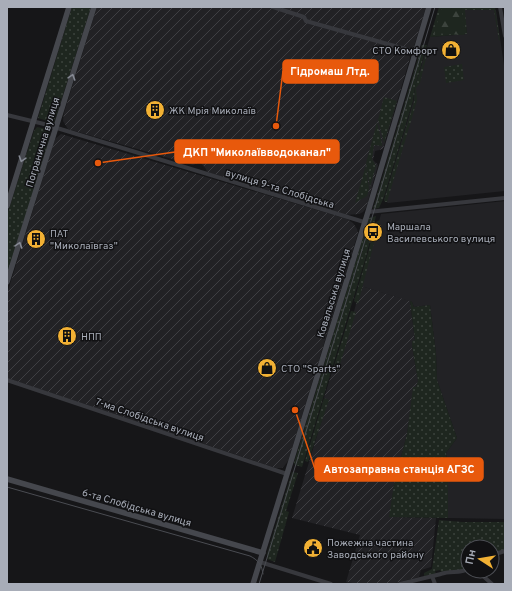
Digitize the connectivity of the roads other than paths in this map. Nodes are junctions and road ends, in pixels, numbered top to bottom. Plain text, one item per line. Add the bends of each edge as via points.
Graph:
1 (69, 7) edge
2 (94, 7) edge
3 (273, 7) edge
4 (429, 7) edge
5 (500, 7) edge
6 (505, 36) edge
7 (416, 52) junction
8 (7, 115) edge
9 (33, 122) junction
10 (56, 128) junction
11 (505, 198) edge
12 (7, 206) edge
13 (368, 212) junction
14 (364, 222) junction
15 (7, 282) edge
16 (7, 380) edge
17 (287, 474) junction
18 (7, 479) edge
19 (263, 553) junction
20 (260, 562) junction
21 (460, 572) edge
22 (432, 576) junction
23 (253, 584) edge
24 (330, 584) edge
25 (400, 584) edge
26 (434, 584) edge

1 - 9 street, Погранична вулиця
10 -> 2 street, Погранична вулиця
3 - 7 street via 304,17 306,21
4 - 7 street, Ковальська вулиця
5 - 6 street
7 - 13 street, Ковальська вулиця
8 - 9 street, вулиця 9-та Слобідська
9 - 10 street, вулиця 9-та Слобідська
9 -> 12 street, Погранична вулиця
10 - 14 street, вулиця 9-та Слобідська
15 -> 10 street, Погранична вулиця
11 - 13 street
13 - 14 street, Ковальська вулиця
14 - 17 street, Ковальська вулиця
16 - 17 street, 7-ма Слобідська вулиця
17 - 19 street, Ковальська вулиця
18 - 19 street, 6-та Слобідська вулиця
19 - 20 street, Ковальська вулиця
20 - 23 street, Ковальська вулиця
20 - 24 street
21 - 22 street
22 - 25 street
22 - 26 street

